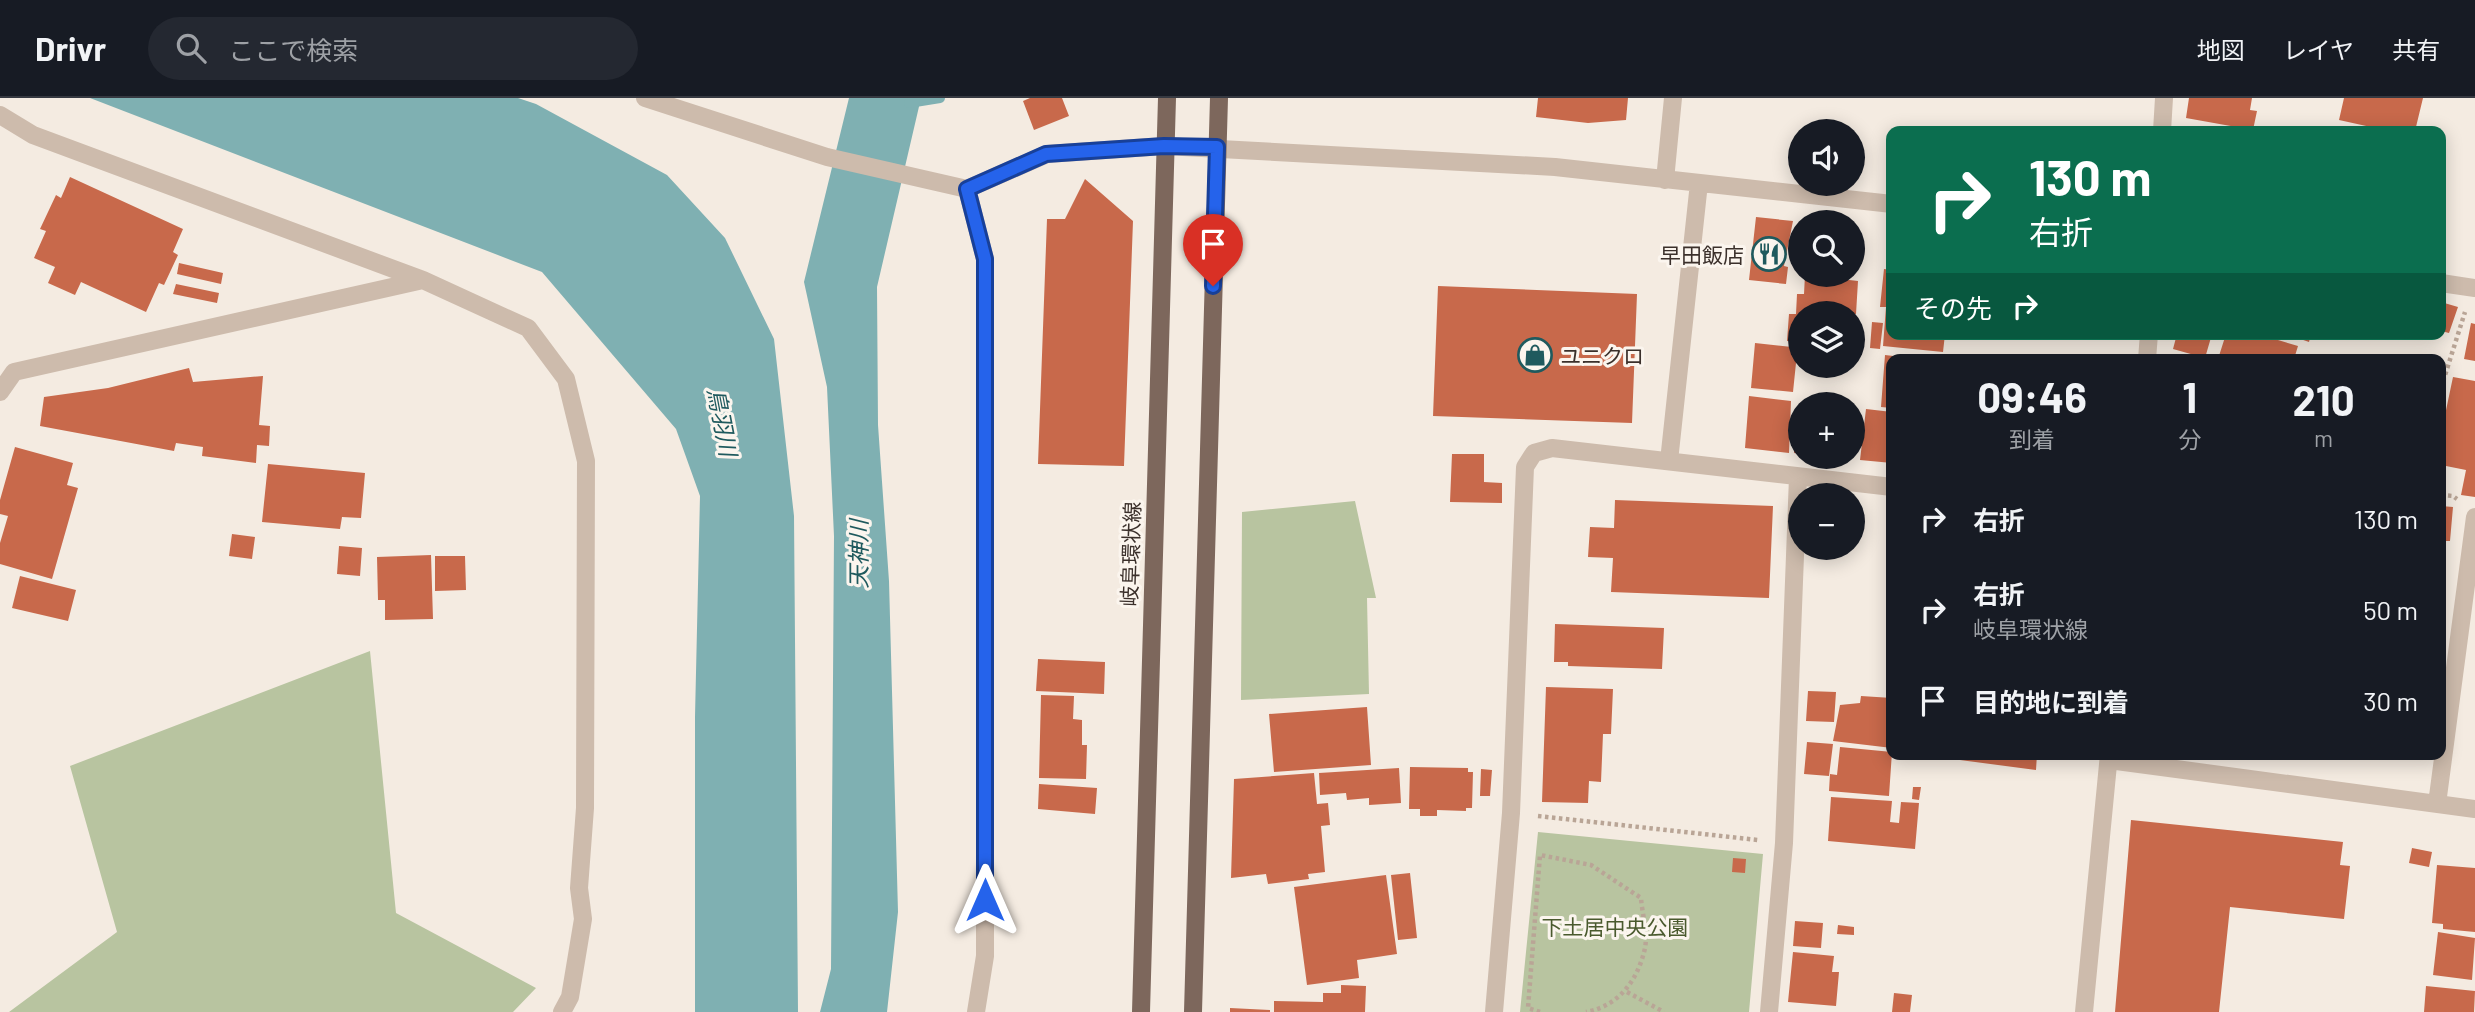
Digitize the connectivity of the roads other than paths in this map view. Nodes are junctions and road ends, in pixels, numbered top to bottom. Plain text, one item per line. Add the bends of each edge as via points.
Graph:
1 (645, 98) edge
2 (1167, 98) edge
3 (1219, 98) edge
4 (1673, 98) edge
5 (2164, 98) edge
6 (0, 115) edge
7 (2162, 126) edge
8 (1164, 146) junction
9 (1217, 147) junction
10 (1665, 180) junction
11 (1699, 183) junction
12 (967, 189) junction
13 (1886, 203) edge
14 (424, 280) junction
15 (2446, 284) edge
16 (2474, 288) edge
17 (0, 391) edge
18 (1669, 461) junction
19 (1798, 477) junction
20 (1886, 486) edge
21 (2475, 517) edge
22 (2446, 736) edge
23 (2109, 760) edge
24 (2130, 760) edge
25 (2443, 760) edge
26 (2437, 804) junction
27 (2475, 810) edge
28 (562, 1012) edge
29 (976, 1012) edge
30 (1141, 1012) edge
31 (1193, 1012) edge
32 (1494, 1012) edge
33 (1769, 1012) edge
34 (2084, 1012) edge

1 - 12 street via 827,158
2 - 8 main road, 岐阜環状線
3 - 9 main road
4 - 10 street
5 - 7 street
6 - 14 street via 33,135
8 - 9 street
8 - 12 street via 1046,154
8 - 30 main road, 岐阜環状線
9 - 10 street via 1556,167
9 - 31 main road
10 - 11 street
11 - 13 street
11 - 18 street
12 - 29 street via 985,259 985,956
14 - 17 street via 14,372
14 - 28 street via 528,328 566,379 586,461 585,807 579,888 583,919 570,997
15 - 16 street
18 - 19 street
18 - 32 street via 1552,448 1534,453 1525,467 1511,813
19 - 20 street
19 - 33 street via 1784,843
21 - 22 street
23 - 34 street
24 - 26 street
25 - 26 street
26 - 27 street

